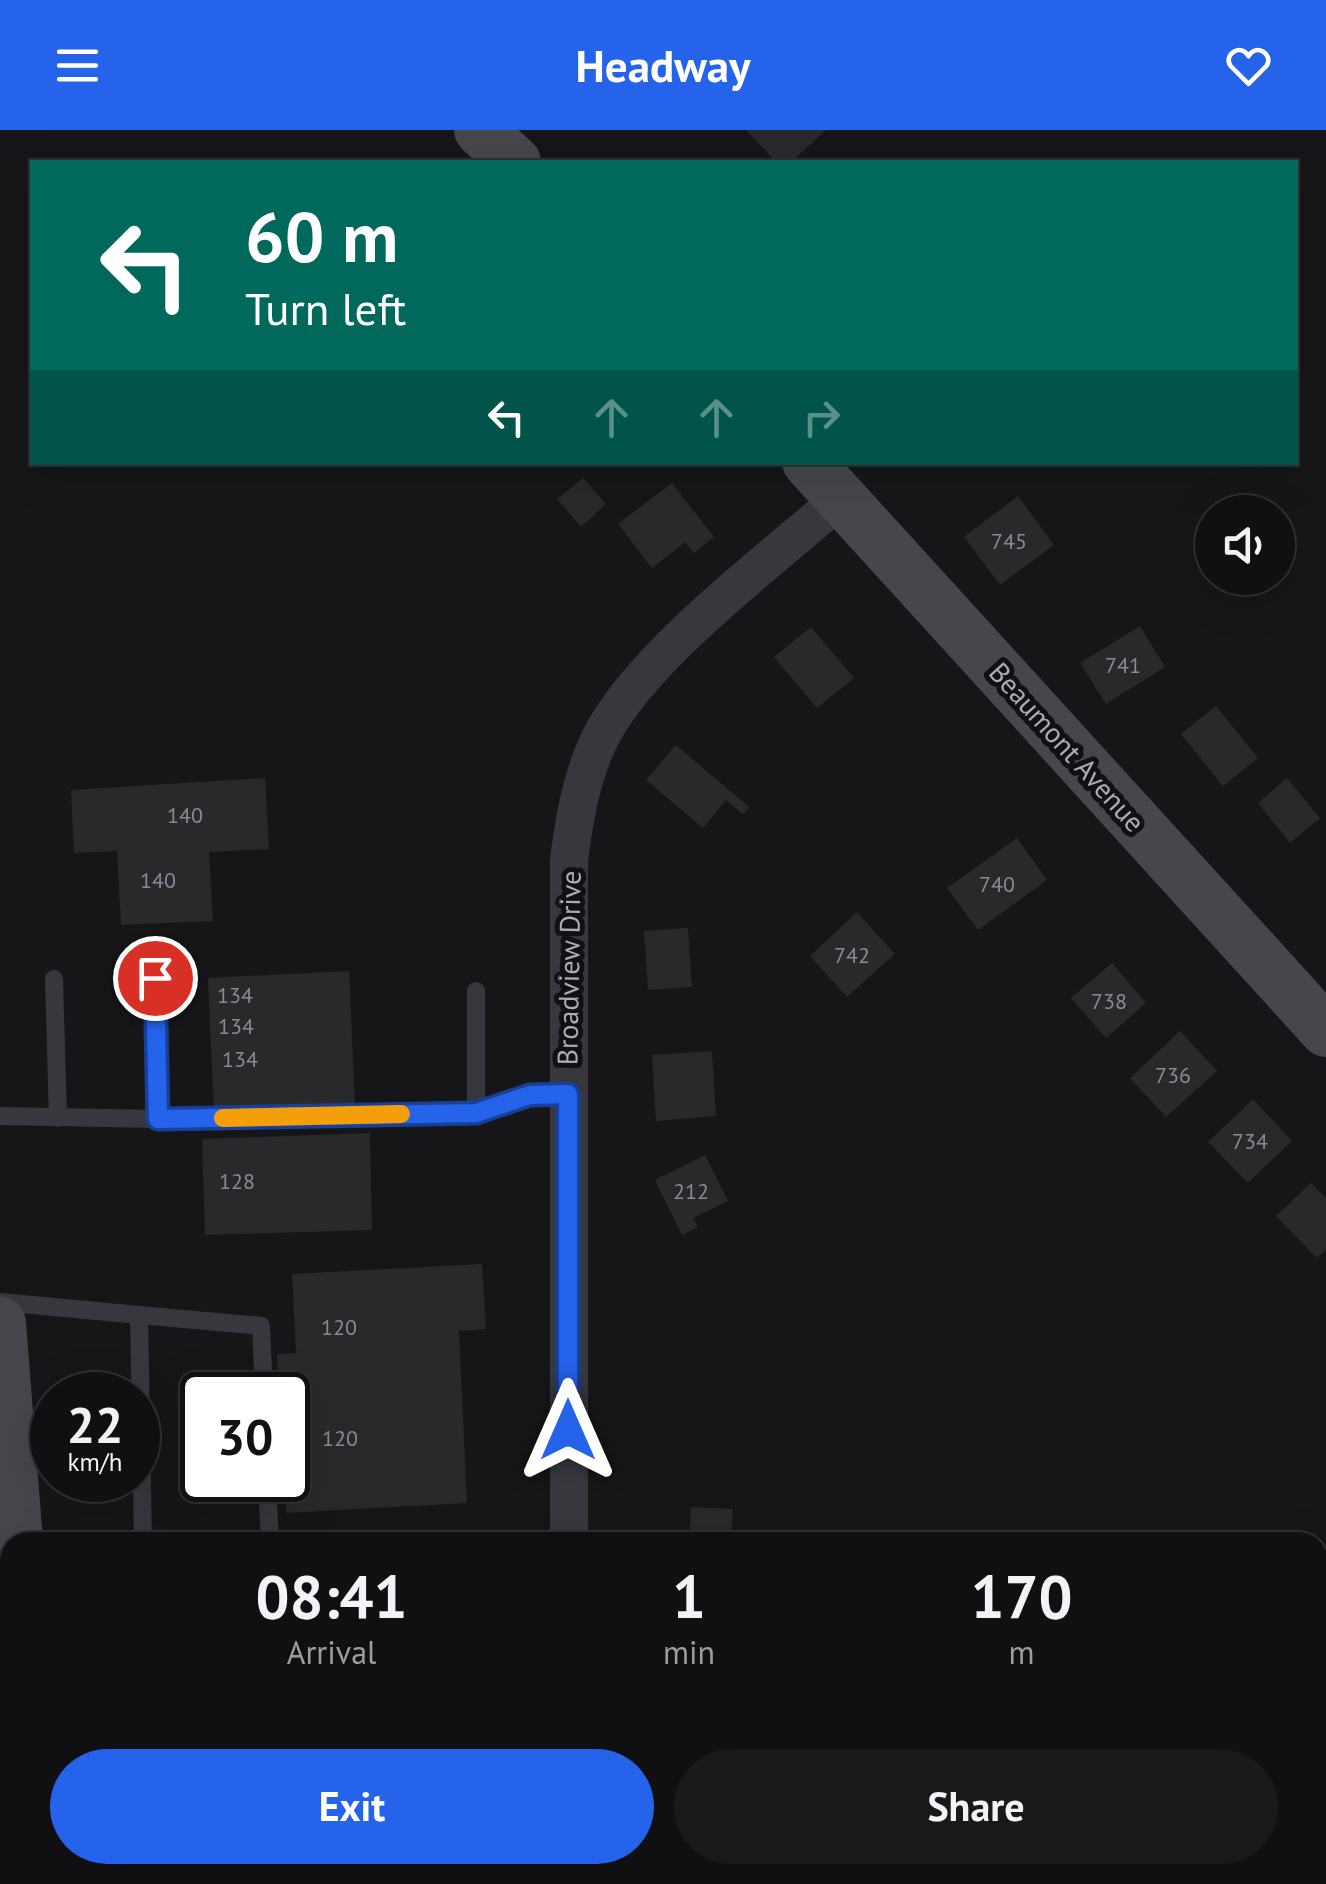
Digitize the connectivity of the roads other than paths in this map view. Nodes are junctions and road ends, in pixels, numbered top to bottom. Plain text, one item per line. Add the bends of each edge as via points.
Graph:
1 (480, 130) edge
2 (513, 160) edge
3 (824, 481) edge
4 (155, 978) dead end
5 (54, 980) dead end
6 (476, 991) dead end
7 (1326, 1031) edge
8 (568, 1094) junction
9 (476, 1113) junction
10 (0, 1116) edge
11 (58, 1118) junction
12 (158, 1119) junction
13 (0, 1302) edge
14 (140, 1316) junction
15 (0, 1323) edge
16 (263, 1372) edge
17 (269, 1502) edge
18 (16, 1532) edge
19 (143, 1532) edge
20 (270, 1532) edge
21 (568, 1532) edge

1 - 2 street
3 - 7 street, Beaumont Avenue
3 - 8 street, Broadview Drive via 627,695 596,745 577,801 569,860
4 - 12 lane
5 - 11 lane
6 - 9 lane
8 - 9 lane via 530,1095
8 - 21 street, Broadview Drive
9 - 12 lane
10 - 11 lane
11 - 12 lane
13 - 14 lane
14 - 16 lane via 261,1326
14 - 19 lane
15 - 18 street
17 - 20 lane

